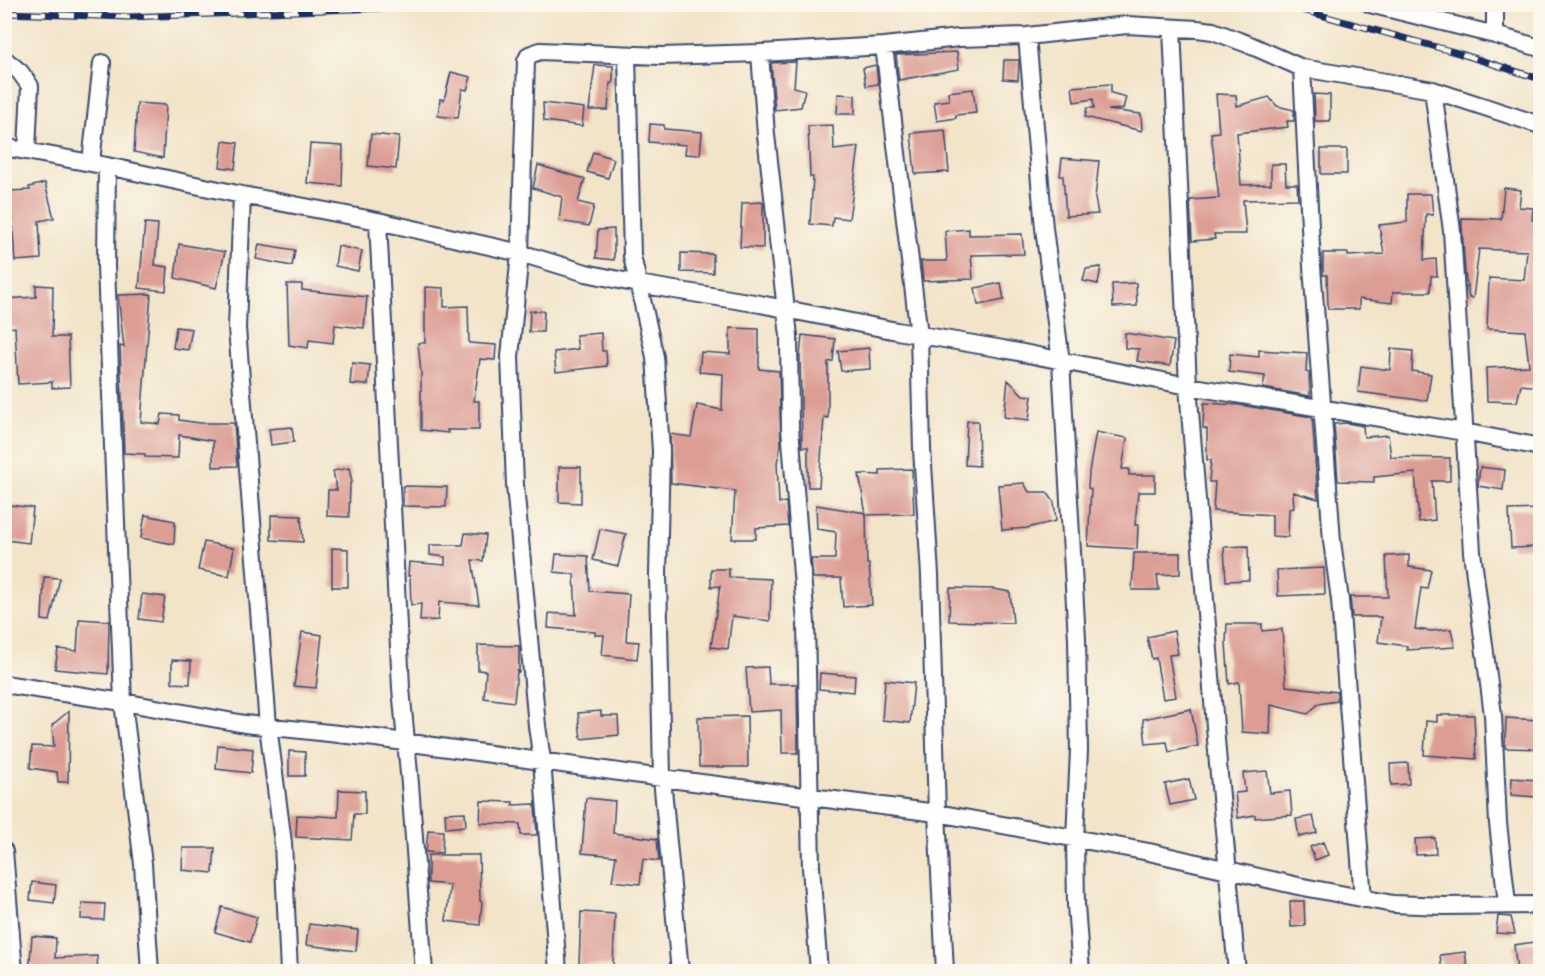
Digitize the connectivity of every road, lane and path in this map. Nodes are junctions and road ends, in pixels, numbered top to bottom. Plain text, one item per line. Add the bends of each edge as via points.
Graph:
1 (1370, 4) edge
2 (1495, 4) edge
3 (1172, 28) junction
4 (1496, 35) junction
5 (1027, 36) junction
6 (884, 46) junction
7 (1540, 48) edge
8 (760, 53) junction
9 (627, 55) junction
10 (4, 58) edge
11 (102, 63) dead end
12 (1302, 68) junction
13 (1434, 90) junction
14 (1540, 125) edge
15 (4, 147) edge
16 (27, 150) junction
17 (90, 162) junction
18 (107, 166) junction
19 (242, 195) junction
20 (378, 221) junction
21 (520, 253) junction
22 (638, 284) junction
23 (787, 310) junction
24 (920, 335) junction
25 (1061, 362) junction
26 (1188, 386) junction
27 (1324, 409) junction
28 (1464, 432) junction
29 (1540, 447) edge
30 (4, 684) edge
31 (123, 702) junction
32 (268, 726) junction
33 (405, 742) junction
34 (542, 760) junction
35 (662, 778) junction
36 (810, 796) junction
37 (937, 813) junction
38 (1075, 839) junction
39 (4, 851) edge
40 (1229, 871) junction
41 (1363, 899) junction
42 (1508, 904) junction
43 (1540, 905) edge
44 (14, 972) edge
45 (150, 972) edge
46 (290, 972) edge
47 (424, 972) edge
48 (558, 972) edge
49 (680, 972) edge
50 (819, 972) edge
51 (945, 972) edge
52 (1081, 972) edge
53 (1237, 972) edge

1 - 4 street
2 - 4 street
3 - 5 street via 1127,25
3 - 12 street via 1213,31
3 - 26 street
4 - 7 street
5 - 6 street
5 - 25 street via 1044,228
6 - 8 street
6 - 24 street
8 - 9 street
8 - 23 street
9 - 21 street via 540,51 529,55
9 - 22 street via 632,256
10 - 16 street via 30,86
11 - 17 street
12 - 13 street
12 - 27 street
13 - 14 street
13 - 28 street via 1452,231
15 - 16 street
16 - 17 street
17 - 18 street
18 - 19 street
18 - 31 street via 106,266
19 - 20 street
19 - 32 street via 237,328
20 - 21 street
20 - 33 street
21 - 22 street
21 - 34 street via 510,357 515,485
22 - 23 street
22 - 35 street via 655,357 661,452 658,574
23 - 24 street
23 - 36 street via 790,428 806,623
24 - 25 street
24 - 37 street
25 - 26 street
25 - 38 street via 1077,639 1079,750
26 - 27 street
26 - 40 street
27 - 28 street
27 - 41 street
28 - 29 street
28 - 42 street via 1472,552 1493,715 1497,813
30 - 31 street
31 - 32 street
31 - 45 street via 143,864
32 - 33 street
32 - 46 street via 283,843
33 - 34 street
33 - 47 street
34 - 35 street
34 - 48 street
35 - 36 street
35 - 49 street
36 - 37 street
36 - 50 street
37 - 38 street
37 - 51 street
38 - 40 street
38 - 52 street
39 - 44 street
40 - 41 street
40 - 53 street
41 - 42 street via 1444,906
42 - 43 street

